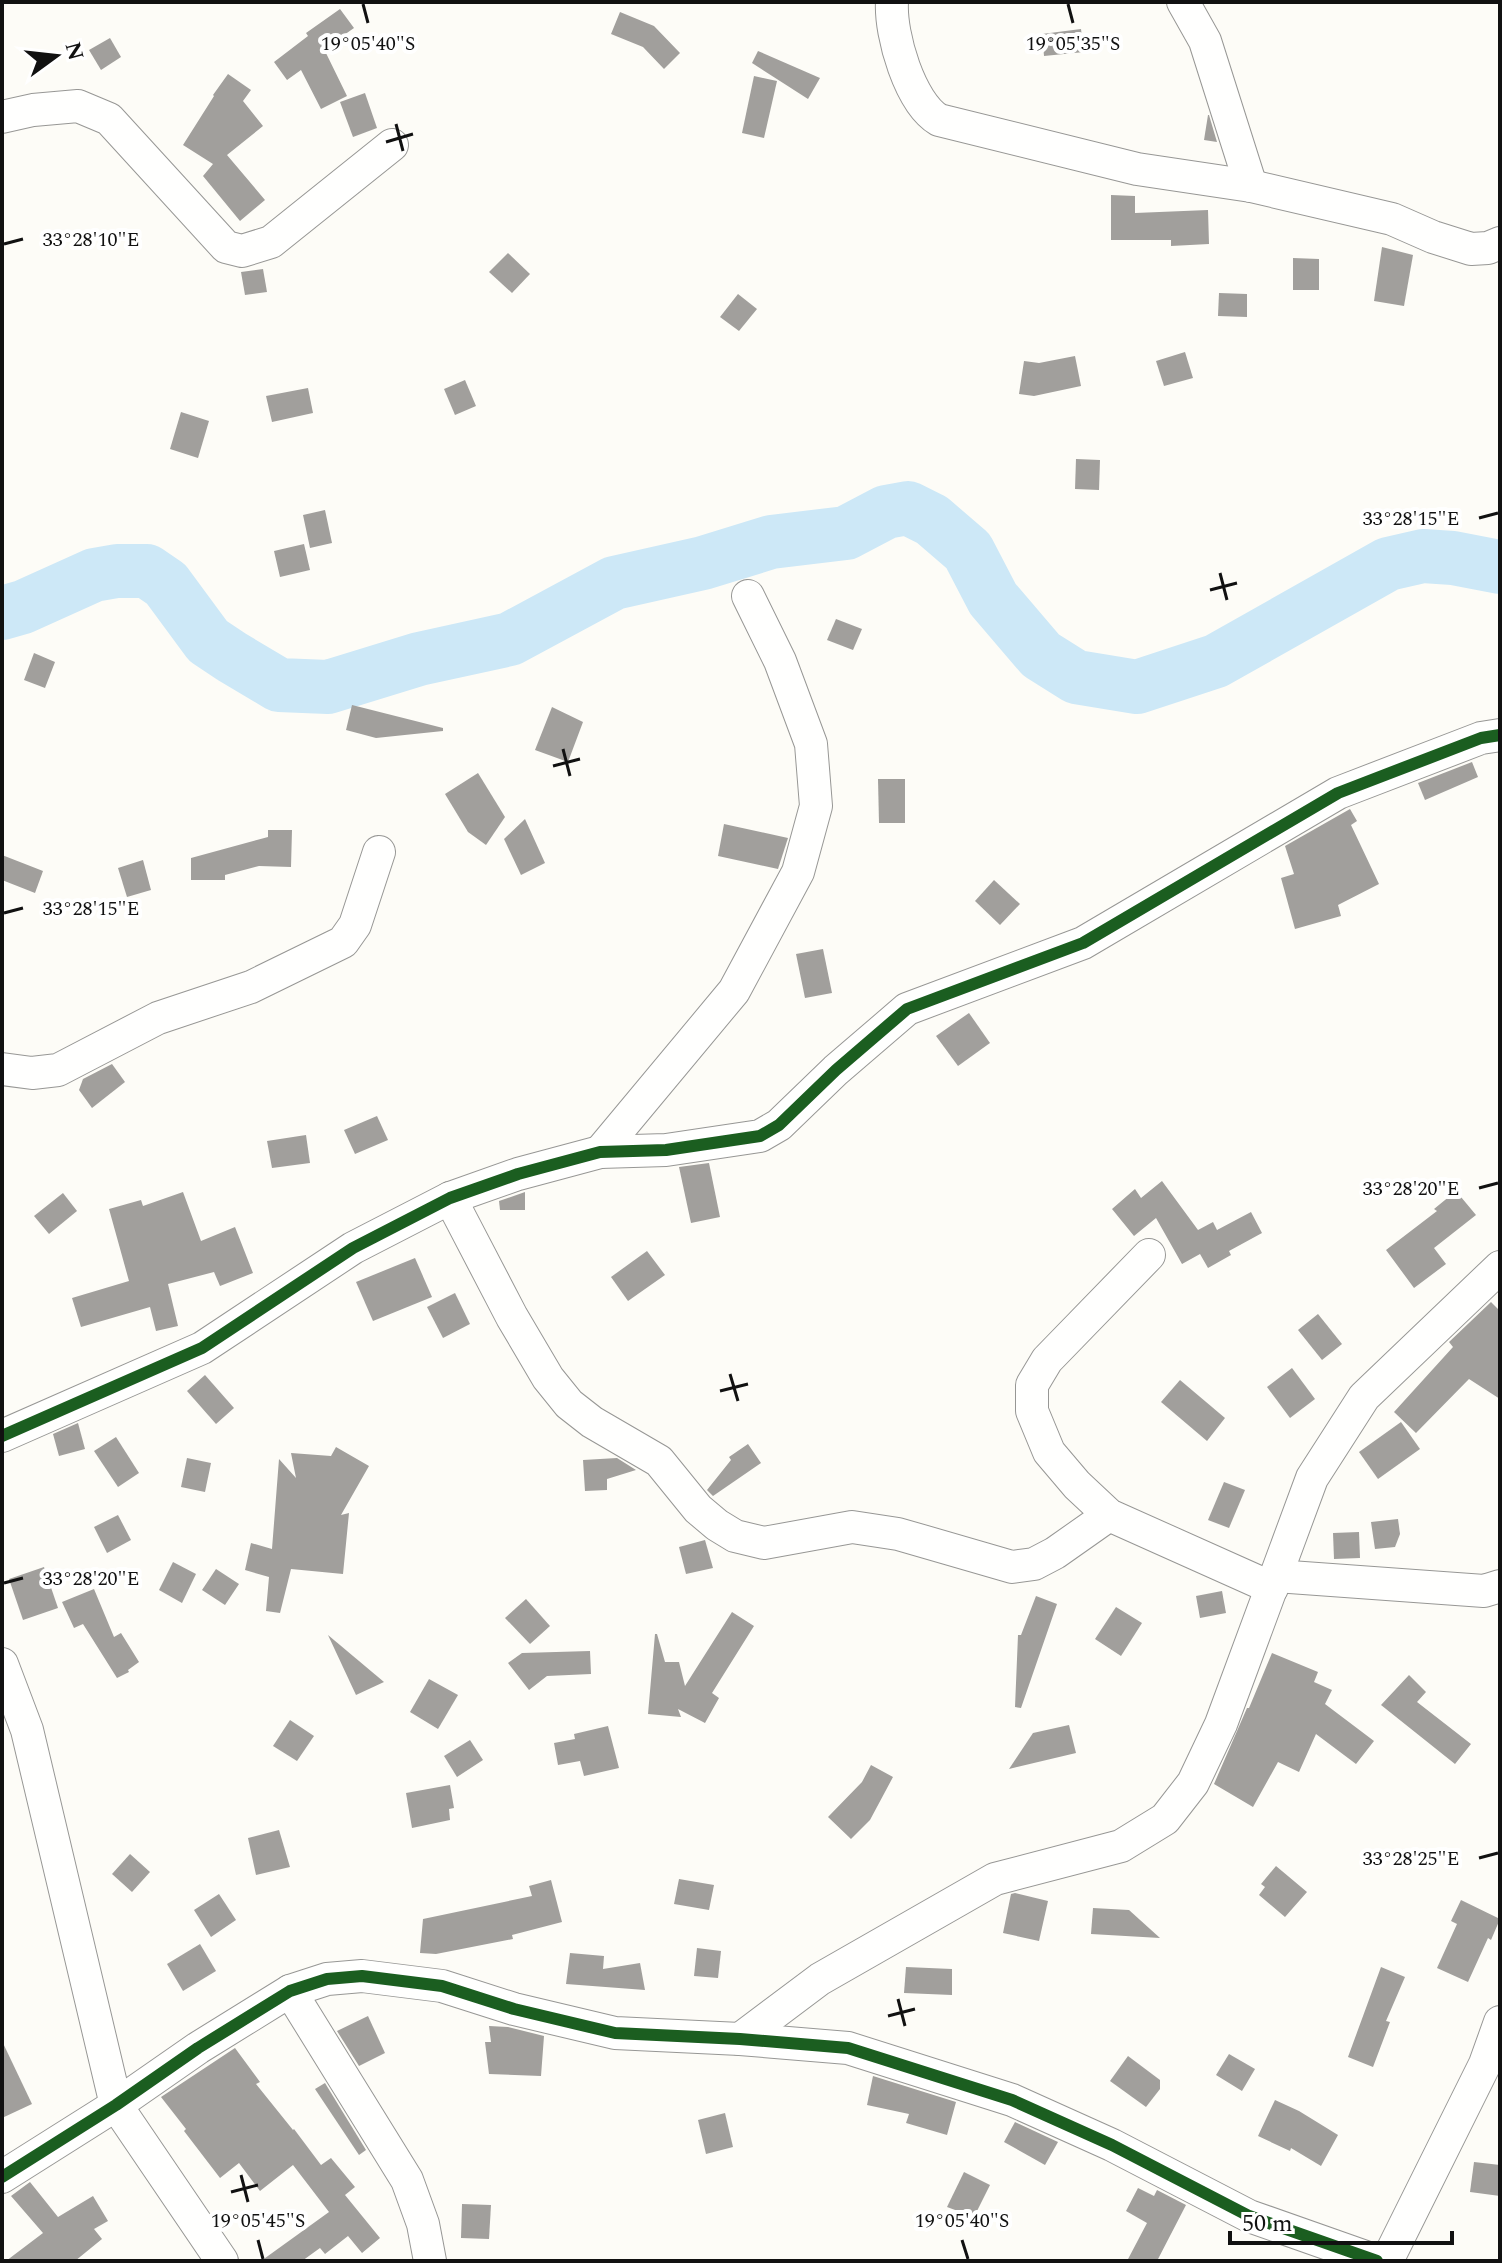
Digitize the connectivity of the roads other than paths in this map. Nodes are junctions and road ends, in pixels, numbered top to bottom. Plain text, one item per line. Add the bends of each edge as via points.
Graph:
1 (892, 2) edge
2 (1183, 2) edge
3 (2, 117) edge
4 (392, 145) dead end
5 (1251, 186) junction
6 (1500, 243) edge
7 (748, 596) dead end
8 (1500, 735) edge
9 (379, 852) dead end
10 (2, 1069) edge
11 (600, 1152) junction
12 (450, 1198) junction
13 (1149, 1255) dead end
14 (1500, 1267) edge
15 (2, 1436) edge
16 (1109, 1515) junction
17 (1274, 1582) junction
18 (1495, 1594) edge
19 (2, 1664) edge
20 (290, 1991) junction
21 (1500, 2022) edge
22 (740, 2039) junction
23 (116, 2105) junction
24 (2, 2177) edge
25 (222, 2261) edge
26 (430, 2261) edge
27 (1377, 2261) edge
28 (1387, 2261) edge

1 - 5 street via 897,51 926,110 939,120 1137,169
2 - 5 street via 1205,41
3 - 4 street via 78,106 109,119 226,247 242,251 271,242
5 - 6 street via 1392,219 1454,246 1488,248
7 - 11 street via 811,744 813,819 798,872 734,991
8 - 11 street via 1338,793 1083,943 907,1009 779,1125 760,1136 666,1150
9 - 10 street via 355,925 343,942 251,987 158,1018 58,1070
11 - 12 street
12 - 15 street via 353,1248 202,1348
12 - 16 street via 512,1317 569,1404 659,1461 698,1509 735,1536 764,1543 852,1527 898,1534 1012,1567 1055,1553
13 - 16 street via 1047,1360 1032,1385 1032,1411 1049,1452
14 - 17 street via 1364,1397 1312,1478
16 - 17 street
17 - 18 street
17 - 22 street via 1221,1724 1193,1783 1165,1819 1121,1846 995,1879 820,1979
19 - 23 street via 27,1730
20 - 22 street via 327,1979 362,1976 442,1986 615,2033
20 - 23 street
20 - 26 street via 407,2180
21 - 28 street via 1485,2064
22 - 27 street via 848,2048 1012,2100 1249,2216
23 - 24 street
23 - 25 street

